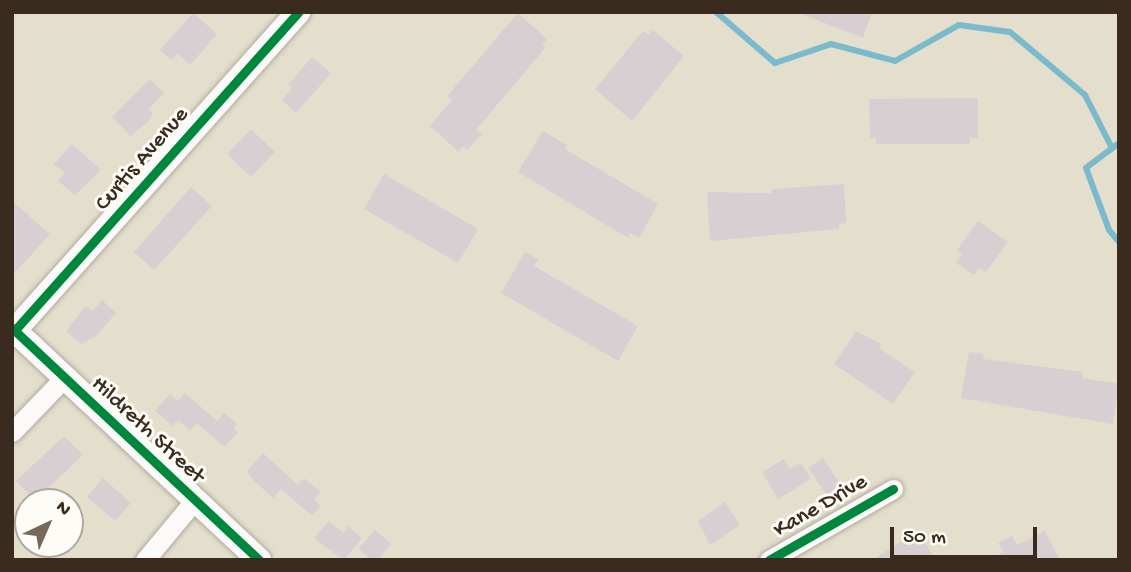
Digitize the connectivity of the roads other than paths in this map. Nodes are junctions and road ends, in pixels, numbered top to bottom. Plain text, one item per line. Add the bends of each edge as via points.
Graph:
1 (298, 12) edge
2 (14, 329) edge
3 (63, 379) junction
4 (12, 432) edge
5 (893, 489) dead end
6 (194, 501) junction
7 (145, 560) edge
8 (259, 560) edge
9 (769, 560) edge

1 - 2 street, Curtis Avenue
2 - 3 street, Hildreth Street
3 - 4 street
3 - 6 street, Hildreth Street
5 - 9 street, Kane Drive
6 - 7 street
6 - 8 street, Hildreth Street

